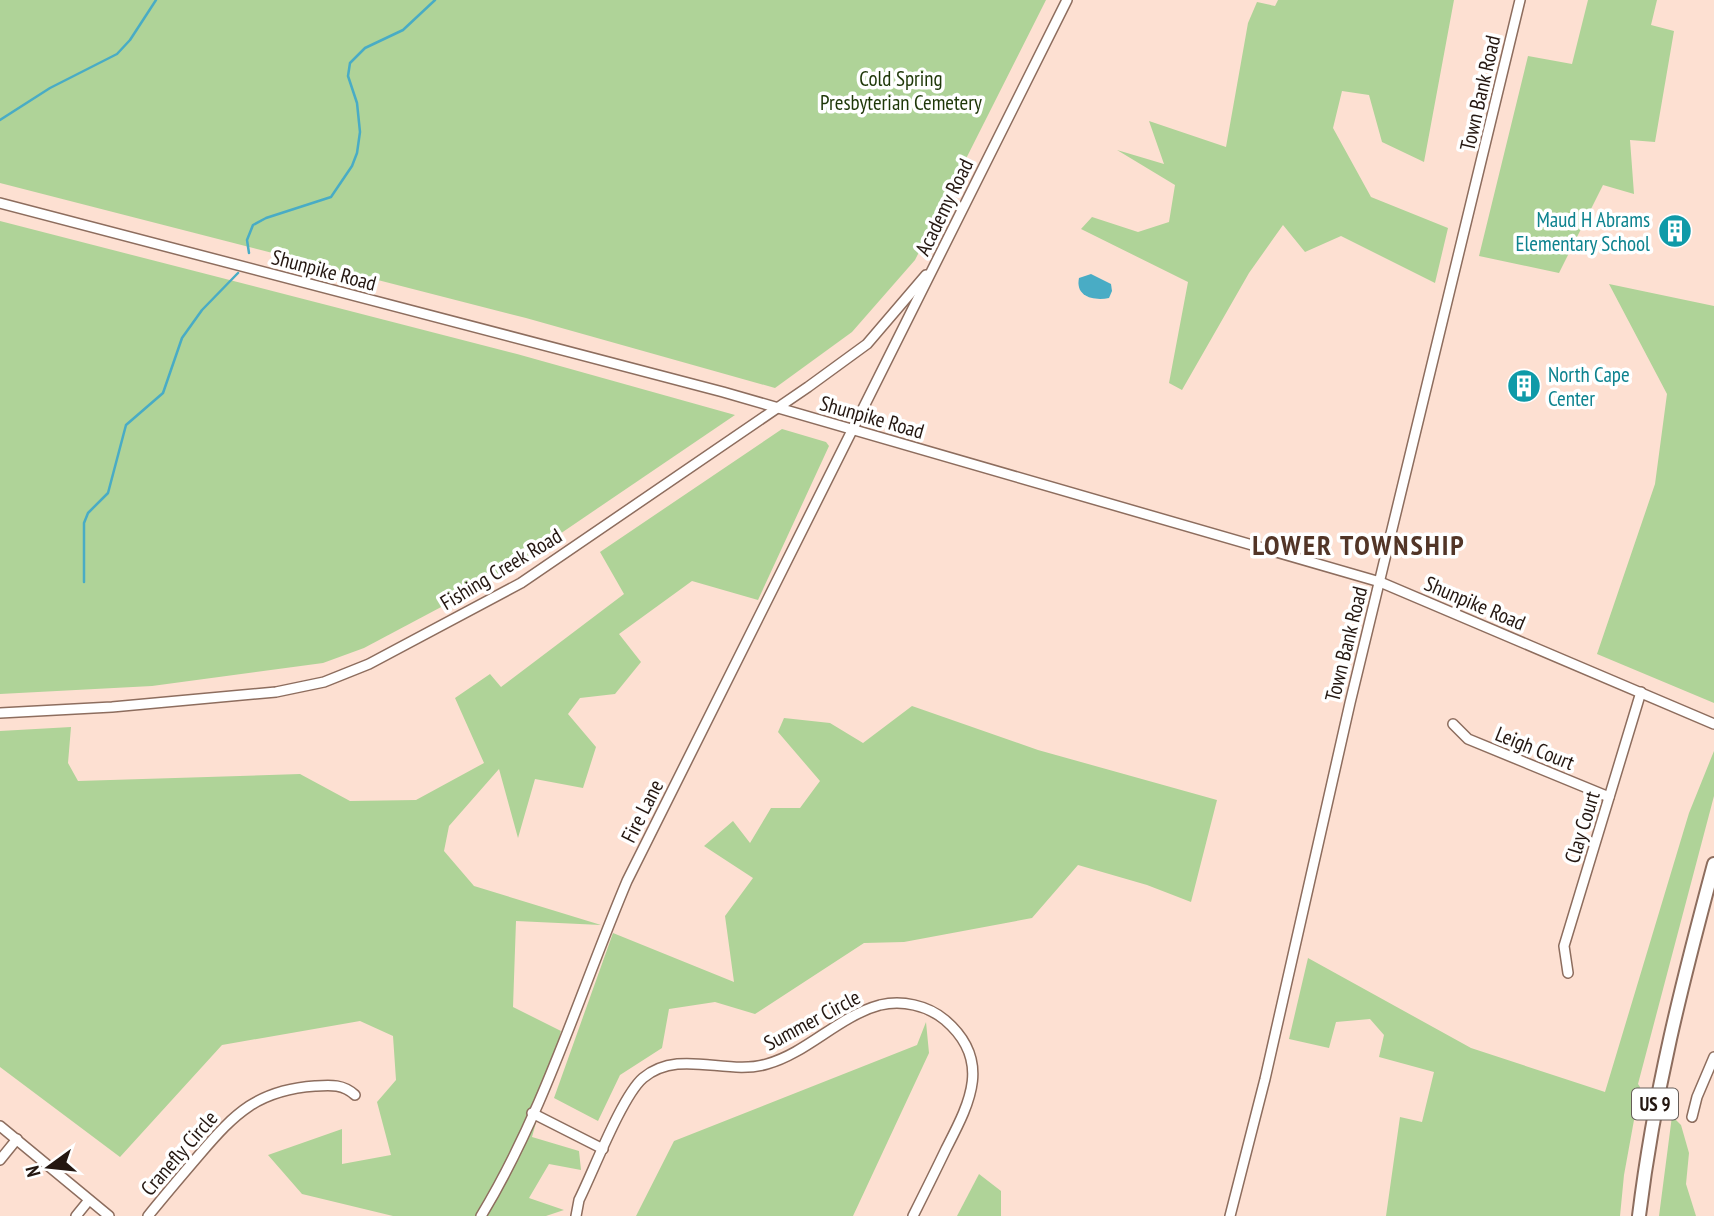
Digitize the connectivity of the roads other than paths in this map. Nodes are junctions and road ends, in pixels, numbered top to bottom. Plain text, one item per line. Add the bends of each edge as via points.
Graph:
1 (1067, 0) edge
2 (1520, 0) edge
3 (0, 203) edge
4 (936, 263) junction
5 (778, 408) junction
6 (853, 430) junction
7 (1380, 582) junction
8 (1641, 692) junction
9 (0, 713) edge
10 (1453, 723) dead end
11 (1714, 724) edge
12 (1609, 797) junction
13 (1714, 864) edge
14 (1714, 887) edge
15 (1568, 974) dead end
16 (1679, 993) junction
17 (1714, 1057) edge
18 (355, 1095) dead end
19 (532, 1113) junction
20 (1692, 1117) dead end
21 (0, 1126) edge
22 (17, 1139) junction
23 (603, 1149) junction
24 (0, 1160) edge
25 (89, 1200) junction
26 (76, 1216) edge
27 (109, 1216) edge
28 (148, 1216) edge
29 (481, 1216) edge
30 (576, 1216) edge
31 (912, 1216) edge
32 (1230, 1216) edge
33 (1639, 1216) edge

1 - 4 street, Academy Road
2 - 7 street, Town Bank Road
3 - 5 street, Shunpike Road
4 - 5 street, Fishing Creek Road via 867,344
4 - 6 street, Academy Road
5 - 6 street, Shunpike Road
5 - 9 street, Fishing Creek Road via 521,583 344,675 276,692
6 - 7 street, Shunpike Road
6 - 19 street, Fire Lane via 627,881
7 - 8 street, Shunpike Road
7 - 32 street, Town Bank Road
8 - 11 street, Shunpike Road
8 - 12 street, Clay Court
10 - 12 street, Leigh Court via 1468,739
12 - 15 street, Clay Court via 1564,946
13 - 16 highway, US 9
14 - 16 highway, US 9
16 - 33 highway, US 9 via 1657,1093
17 - 20 street
18 - 28 street, Cranefly Circle via 335,1085 301,1087 249,1104 226,1123
19 - 23 street
19 - 29 street, Fire Lane via 501,1184
21 - 22 street
22 - 24 street
22 - 25 street
23 - 30 street, Summer Circle
23 - 31 street, Summer Circle via 634,1087 660,1067 768,1064 871,1008 895,1003 919,1006 941,1017 959,1035 970,1057 973,1083 968,1108
25 - 26 street
25 - 27 street

